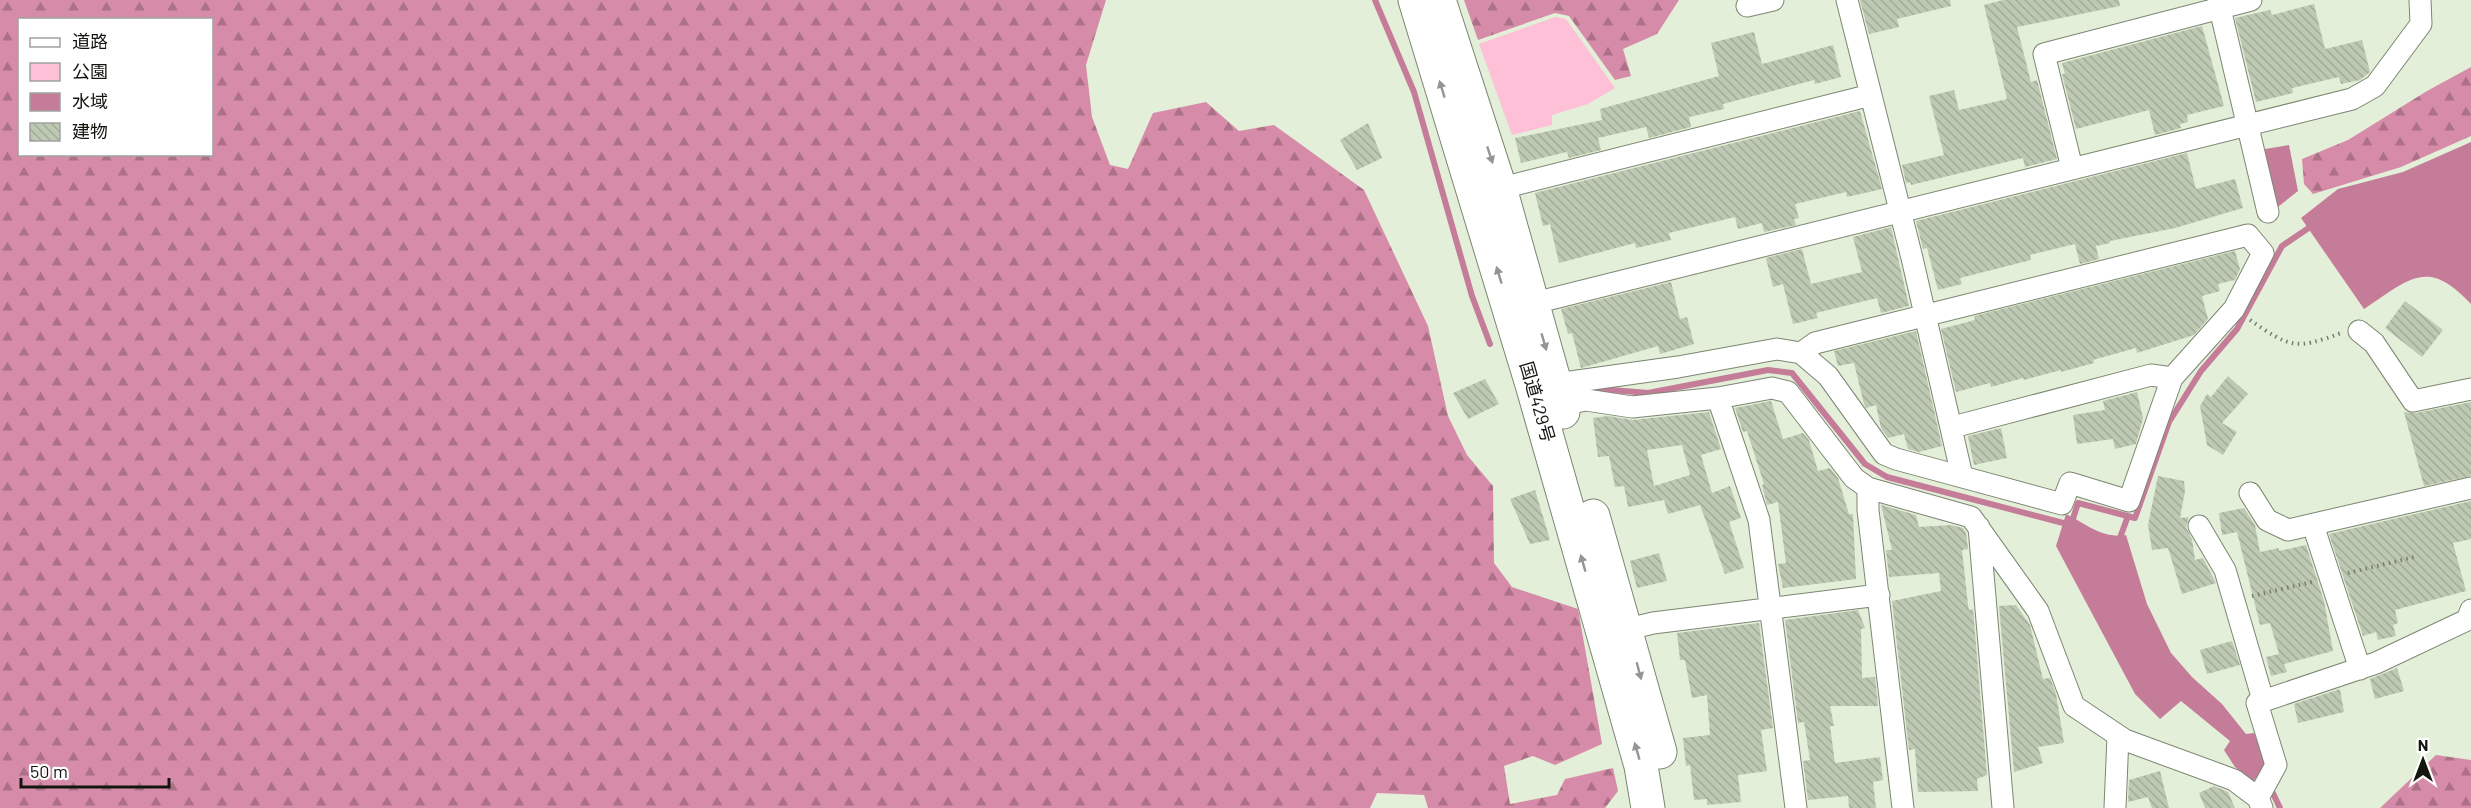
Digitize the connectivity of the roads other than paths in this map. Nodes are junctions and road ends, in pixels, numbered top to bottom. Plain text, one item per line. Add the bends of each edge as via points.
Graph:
1 (1415, 0) edge
2 (1438, 0) edge
3 (1773, 0) edge
4 (1847, 0) edge
5 (2251, 0) edge
6 (2420, 0) edge
7 (2219, 4) edge
8 (1747, 6) dead end
9 (1871, 95) junction
10 (2247, 124) junction
11 (2072, 168) junction
12 (1487, 191) junction
13 (1900, 210) junction
14 (2268, 212) dead end
15 (1522, 306) junction
16 (1926, 315) junction
17 (2359, 331) road end
18 (1801, 353) junction
19 (2172, 378) junction
20 (2471, 389) edge
21 (1547, 396) junction
22 (1718, 398) junction
23 (1953, 427) junction
24 (1962, 476) junction
25 (1868, 488) junction
26 (2471, 488) edge
27 (2250, 493) dead end
28 (2313, 525) junction
29 (1979, 526) junction
30 (2199, 526) dead end
31 (1879, 595) junction
32 (1772, 609) junction
33 (2471, 610) edge
34 (1616, 632) junction
35 (2360, 669) junction
36 (2263, 700) junction
37 (2118, 736) junction
38 (2260, 800) edge
39 (1648, 808) edge
40 (1671, 808) edge
41 (1796, 808) edge
42 (1903, 808) edge
43 (2003, 808) edge
44 (2115, 808) edge

12 -> 1 highway, 国道429号
2 -> 12 highway, 国道429号
3 - 8 street
4 - 9 street
5 - 7 street
6 - 10 street via 2421,24 2375,86 2352,99
7 - 10 street
7 - 11 street via 2044,54
9 - 12 street
9 - 13 street
10 - 11 street
10 - 14 street
11 - 13 street
12 - 15 highway, 国道429号
13 - 15 street
13 - 16 street
15 - 21 highway, 国道429号
16 - 18 street via 1815,343
16 - 19 street via 2248,235 2263,253 2234,309
16 - 23 street
17 - 20 street via 2374,343 2413,401
18 - 21 street via 1777,349
18 - 24 street via 1828,376 1884,454
19 - 23 street via 2151,375
19 - 24 street via 2129,501 2070,483 2062,504
21 - 22 street via 1632,407
21 - 34 highway, 国道429号
22 - 25 street via 1772,388 1788,392 1854,478
22 - 32 street via 1759,520
23 - 24 street
25 - 29 street via 1971,517
25 - 31 street
26 - 28 street
27 - 28 street via 2267,520 2288,530
28 - 35 street
29 - 37 street via 2038,611 2074,706
29 - 43 street
30 - 36 street via 2225,570
31 - 32 street
31 - 42 street
32 - 34 street via 1653,623
32 - 41 street
33 - 35 street via 2467,620
39 -> 34 highway, 国道429号
34 -> 40 highway, 国道429号 via 1659,747
35 - 36 street
36 - 38 street via 2257,703 2276,765
37 - 38 street via 2234,780
37 - 44 street

